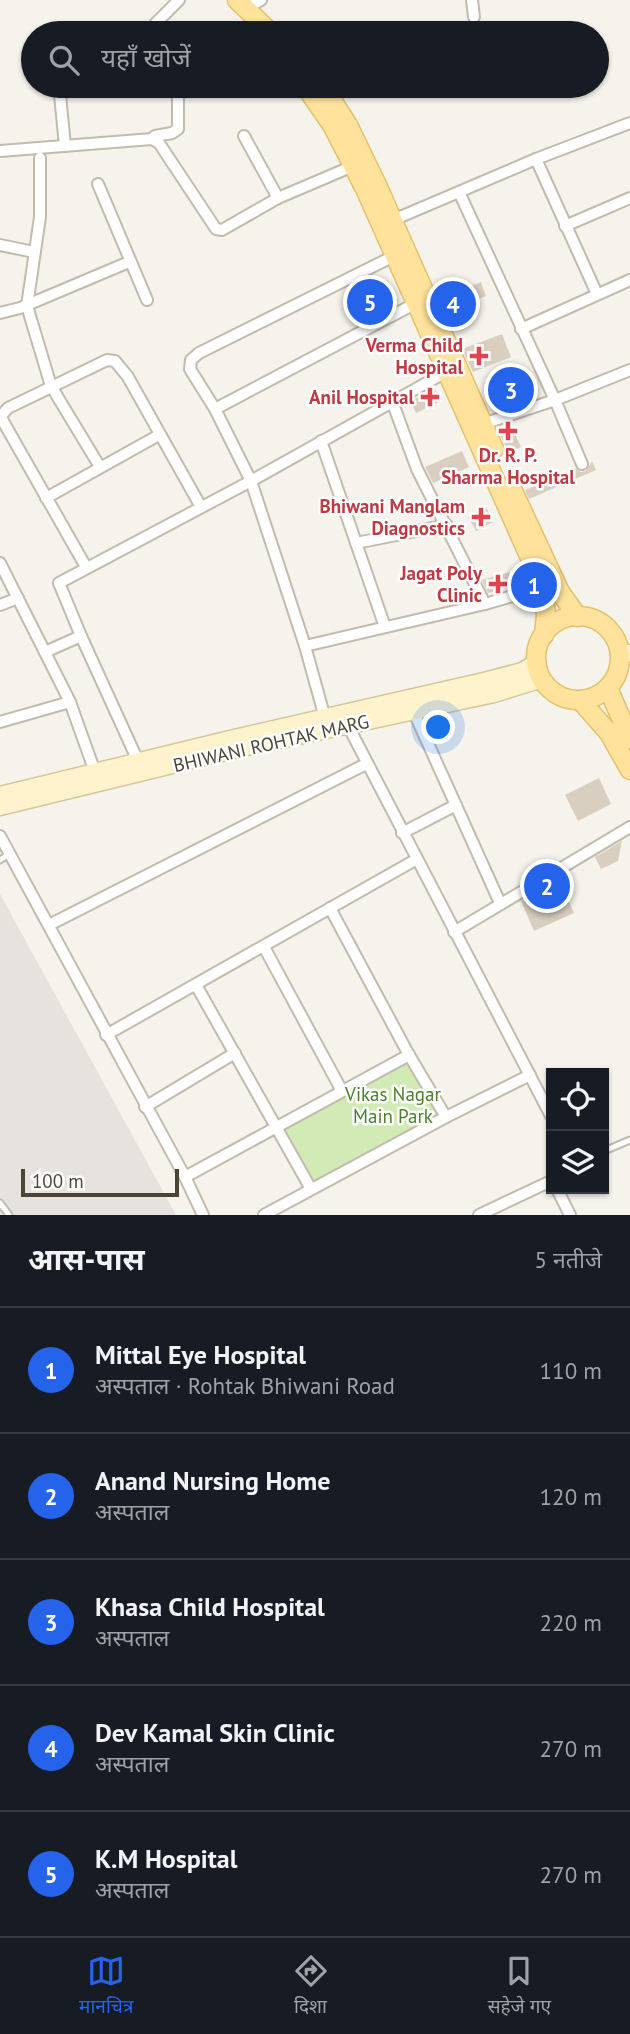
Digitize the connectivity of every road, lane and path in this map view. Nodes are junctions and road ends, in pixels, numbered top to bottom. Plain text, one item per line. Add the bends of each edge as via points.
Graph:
1 (180, 0) edge
2 (222, 0) edge
3 (472, 0) edge
4 (248, 3) edge
5 (474, 17) dead end
6 (162, 21) edge
7 (243, 21) edge
8 (262, 21) edge
9 (60, 98) edge
10 (178, 98) edge
11 (313, 98) edge
12 (331, 98) edge
13 (630, 123) edge
14 (244, 136) dead end
15 (152, 139) junction
16 (65, 146) junction
17 (0, 151) edge
18 (40, 158) dead end
19 (536, 159) junction
20 (353, 166) junction
21 (98, 184) dead end
22 (459, 192) junction
23 (278, 198) junction
24 (630, 198) edge
25 (393, 220) junction
26 (565, 226) junction
27 (0, 244) edge
28 (34, 252) junction
29 (394, 256) junction
30 (129, 262) junction
31 (630, 280) edge
32 (597, 294) junction
33 (146, 300) dead end
34 (421, 300) junction
35 (27, 306) junction
36 (0, 313) edge
37 (521, 329) junction
38 (630, 370) edge
39 (446, 372) junction
40 (51, 386) junction
41 (555, 400) junction
42 (392, 401) junction
43 (215, 409) junction
44 (483, 424) junction
45 (159, 435) junction
46 (321, 441) junction
47 (582, 464) dead end
48 (100, 467) junction
49 (251, 481) junction
50 (46, 498) junction
51 (201, 507) junction
52 (447, 525) junction
53 (356, 543) junction
54 (0, 563) edge
55 (86, 567) junction
56 (543, 587) junction
57 (18, 598) junction
58 (485, 604) junction
59 (0, 605) edge
60 (578, 617) junction
61 (386, 627) junction
62 (544, 635) junction
63 (81, 636) junction
64 (305, 646) junction
65 (45, 652) junction
66 (625, 653) edge
67 (539, 671) junction
68 (608, 688) junction
69 (580, 700) junction
70 (70, 702) junction
71 (410, 704) junction
72 (325, 718) junction
73 (1, 719) edge
74 (345, 720) junction
75 (630, 738) edge
76 (138, 761) junction
77 (366, 764) junction
78 (630, 770) edge
79 (95, 772) junction
80 (0, 795) edge
81 (456, 806) junction
82 (0, 807) edge
83 (630, 827) edge
84 (402, 833) junction
85 (0, 836) edge
86 (4, 857) edge
87 (417, 859) junction
88 (500, 903) junction
89 (330, 908) junction
90 (49, 925) junction
91 (454, 932) junction
92 (264, 947) junction
93 (196, 985) junction
94 (106, 1035) junction
95 (235, 1053) junction
96 (409, 1055) junction
97 (530, 1075) junction
98 (342, 1091) junction
99 (546, 1106) edge
100 (145, 1107) junction
101 (446, 1117) junction
102 (276, 1127) junction
103 (630, 1140) edge
104 (609, 1149) edge
105 (185, 1177) junction
106 (546, 1183) edge
107 (311, 1189) junction
108 (560, 1194) edge
109 (0, 1203) edge
110 (500, 1204) junction
111 (9, 1215) edge
112 (203, 1215) edge
113 (264, 1215) edge
114 (480, 1215) edge
115 (506, 1215) edge
116 (570, 1215) edge

1 - 6 street
2 - 7 main road
3 - 5 street
4 - 8 main road
9 - 16 street
10 - 15 street via 178,129
11 - 20 main road
12 - 25 main road
13 - 19 street
14 - 23 street
15 - 16 street
15 - 23 street via 161,145 216,229 225,229
16 - 17 street
18 - 28 street via 40,217
19 - 22 street
19 - 26 street
20 - 23 street
20 - 29 main road
21 - 30 street
22 - 25 street
22 - 37 street
24 - 26 street
25 - 34 main road
26 - 32 street
27 - 28 street
28 - 35 street
29 - 34 main road
29 - 43 street via 193,357 192,374
30 - 33 street
30 - 35 street
31 - 32 street
32 - 37 street
34 - 39 main road
34 - 43 street
34 - 44 main road
35 - 36 street
35 - 40 street
37 - 41 street
38 - 41 street
39 - 42 street
39 - 56 main road
40 - 45 street via 107,360 115,361
40 - 48 street
40 - 50 street via 1,416
41 - 44 street
41 - 47 street
42 - 46 street
42 - 52 street via 417,469
43 - 49 street
44 - 60 main road via 560,592
45 - 48 street
45 - 51 street
46 - 49 street
46 - 53 street
48 - 50 street
49 - 51 street
49 - 64 street
50 - 55 street
51 - 55 street
52 - 53 street
52 - 58 street
53 - 61 street
54 - 57 street
55 - 63 street via 59,584
56 - 58 street
56 - 62 main road
57 - 59 street
57 - 65 street
58 - 61 street
60 - 62 main road via 553,625
60 - 66 main road via 601,623
61 - 64 street
62 - 67 main road via 539,645
63 - 65 street
63 - 76 street
64 - 72 street
65 - 70 street
66 - 68 main road
67 - 69 main road via 558,695
67 - 71 main road, BHIWANI ROHTAK MARG via 494,694
68 - 69 main road
68 - 75 main road
69 - 78 main road via 609,733
70 - 73 street
70 - 79 street
71 - 74 main road, BHIWANI ROHTAK MARG
71 - 81 street
72 - 74 main road
72 - 76 main road
74 - 77 street
74 - 82 main road, BHIWANI ROHTAK MARG
76 - 79 main road
77 - 84 street
77 - 90 street
79 - 80 main road
81 - 84 street
81 - 88 street
83 - 88 street
84 - 87 street
85 - 86 street
86 - 90 street
87 - 89 street
87 - 91 street
88 - 91 street
89 - 92 street
89 - 96 street
90 - 94 street
91 - 97 street
92 - 93 street
92 - 98 street
93 - 94 street
93 - 95 street
94 - 100 street
95 - 100 street
95 - 102 street
96 - 98 street
96 - 101 street
97 - 99 street
97 - 101 street
98 - 102 street
100 - 105 street
101 - 107 street
102 - 105 street
102 - 107 street
103 - 104 lane
105 - 112 street
106 - 110 street
107 - 113 street
108 - 116 street
109 - 111 lane
110 - 114 street
110 - 115 street

